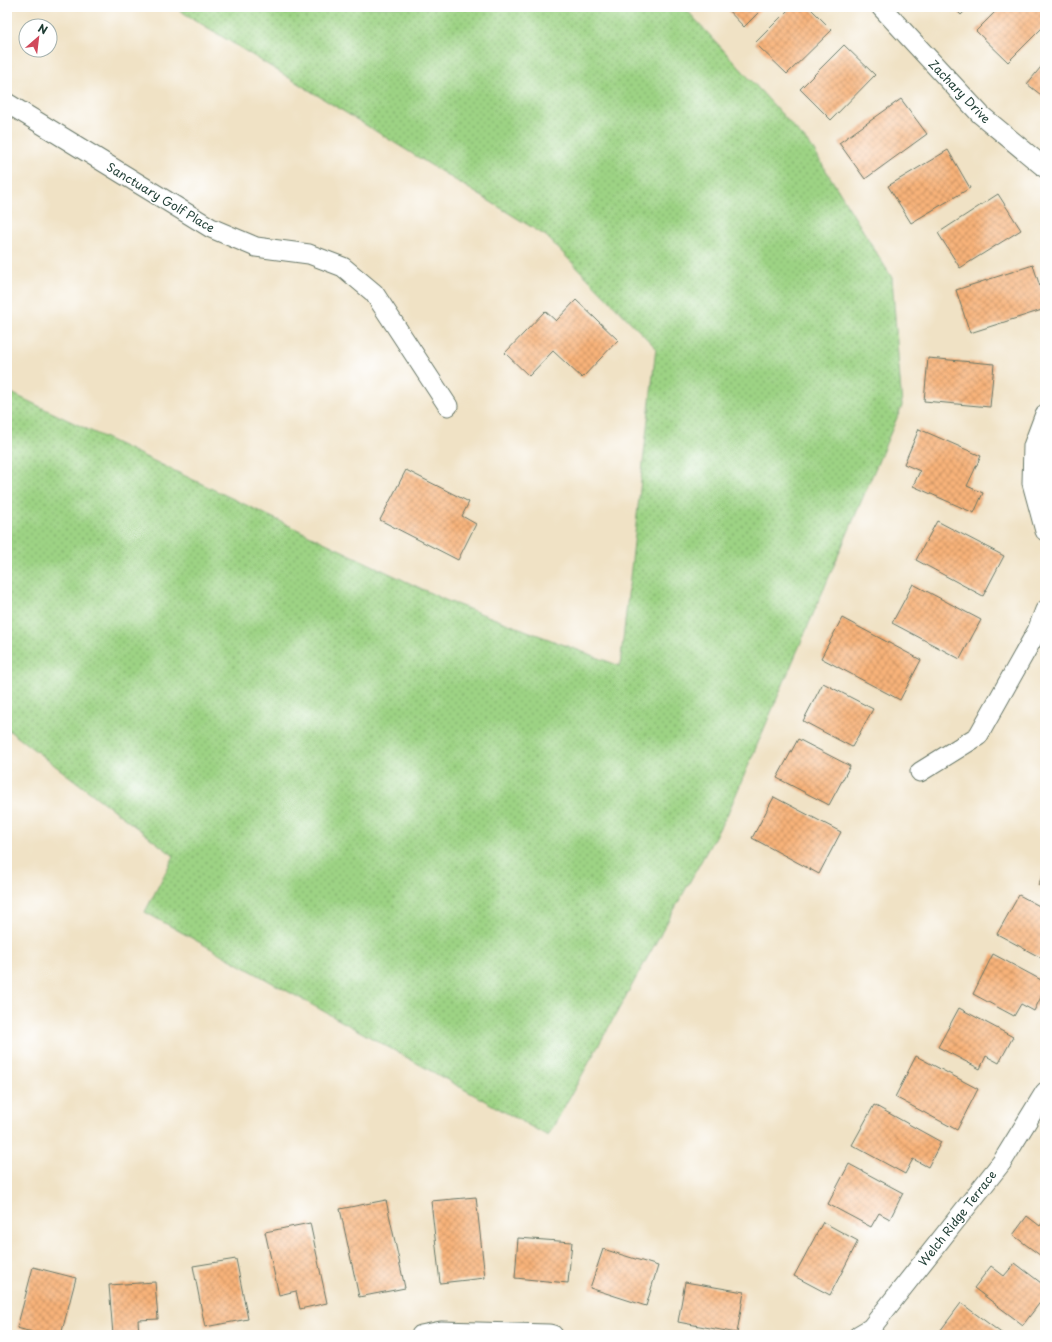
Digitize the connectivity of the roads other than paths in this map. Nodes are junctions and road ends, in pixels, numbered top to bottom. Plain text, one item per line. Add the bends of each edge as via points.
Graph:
1 (881, 7) edge
2 (7, 103) edge
3 (1045, 168) edge
4 (448, 406) dead end
5 (1045, 414) edge
6 (1045, 532) edge
7 (1045, 610) edge
8 (920, 772) dead end
9 (1045, 1092) edge
10 (421, 1335) edge
11 (553, 1335) edge
12 (859, 1335) edge

1 - 3 street, Zachary Drive via 981,115
2 - 4 street, Sanctuary Golf Place via 211,228 256,247 309,254 343,267 374,293
5 - 6 street via 1033,446 1032,483
7 - 8 street via 1038,631 978,736
9 - 12 street, Welch Ridge Terrace via 1002,1162 871,1328
10 - 11 street via 441,1331

